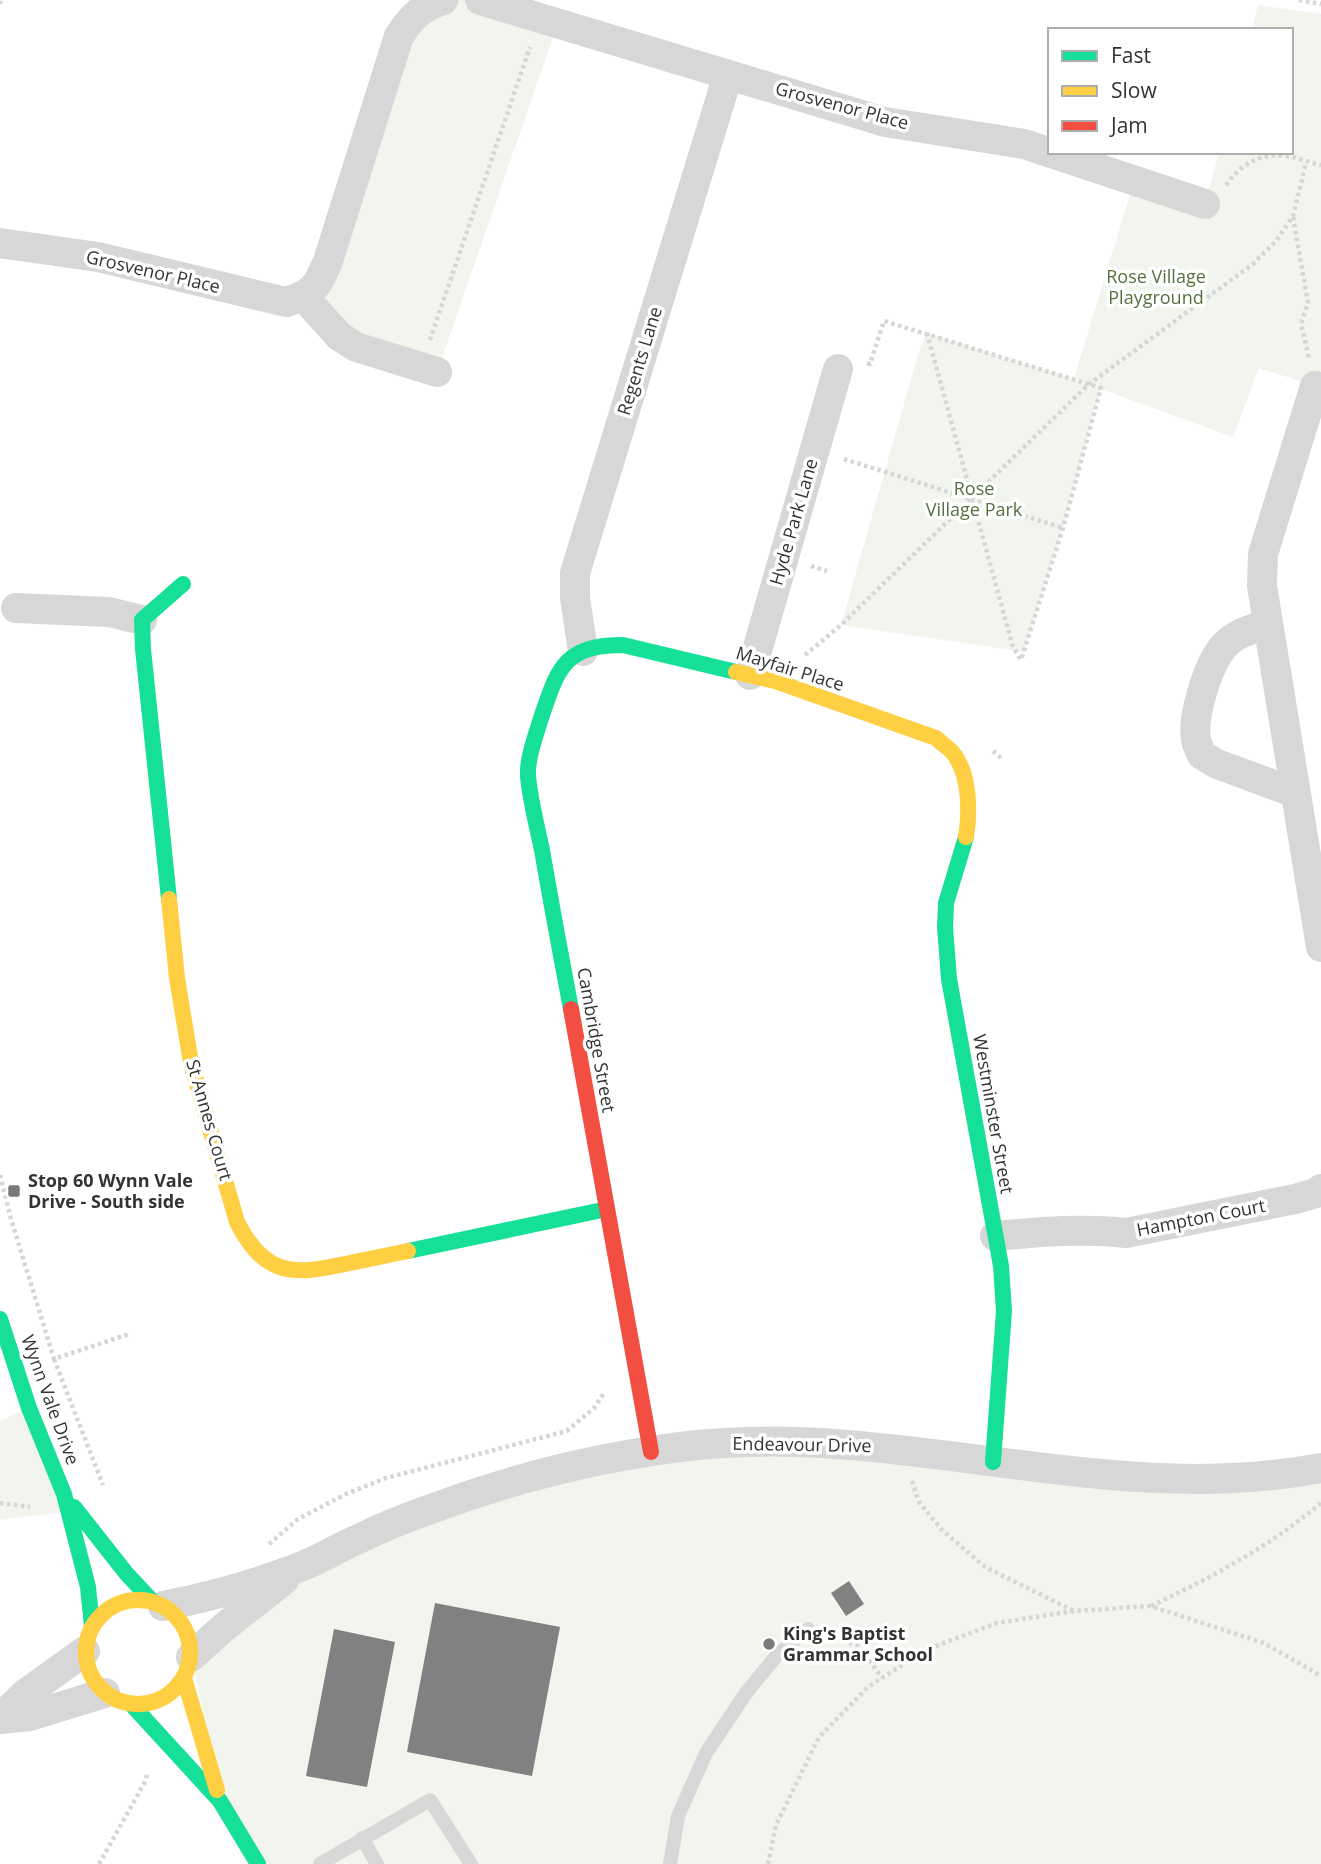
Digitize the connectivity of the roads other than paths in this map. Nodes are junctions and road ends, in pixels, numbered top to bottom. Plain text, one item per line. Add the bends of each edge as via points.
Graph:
1 (443, 0) edge
2 (480, 0) edge
3 (728, 75) junction
4 (1048, 152) edge
5 (1054, 154) edge
6 (1205, 204) road end
7 (0, 243) edge
8 (304, 297) junction
9 (851, 365) road end
10 (429, 370) road end
11 (1315, 387) road end
12 (183, 584) dead end
13 (16, 608) dead end
14 (142, 620) junction
15 (1268, 624) junction
16 (583, 650) junction
17 (750, 675) junction
18 (964, 776) joint
19 (1296, 793) junction
20 (1321, 947) edge
21 (1321, 1189) edge
22 (607, 1209) junction
23 (996, 1236) junction
24 (0, 1319) edge
25 (651, 1451) junction
26 (993, 1462) junction
27 (1321, 1468) edge
28 (64, 1494) junction
29 (301, 1567) junction
30 (158, 1604) junction
31 (808, 1629) road end
32 (89, 1639) junction
33 (187, 1667) junction
34 (105, 1693) junction
35 (132, 1705) junction
36 (0, 1718) edge
37 (220, 1801) junction
38 (362, 1838) junction
39 (258, 1864) edge
40 (320, 1864) edge
41 (377, 1864) edge
42 (471, 1864) edge
43 (670, 1864) edge

1 - 8 street via 420,10 400,36 327,261 317,285
2 - 3 street, Grosvenor Place
3 - 4 street, Grosvenor Place via 886,122
3 - 16 street, Regents Lane via 575,573
5 - 6 street, Grosvenor Place
7 - 8 street, Grosvenor Place via 98,257 286,302
8 - 10 street via 339,336 356,347
9 - 17 street, Hyde Park Lane
11 - 15 street via 1262,554
12 - 14 street
13 - 14 street via 109,612
14 - 22 street, St Annes Court via 177,978 191,1063 237,1222 247,1242 266,1262 289,1271 309,1272
15 - 19 street
15 - 19 street via 1225,644 1212,663 1196,719 1196,741 1202,755 1217,764
16 - 17 street, Mayfair Place via 623,645
16 - 22 street, Cambridge Street via 557,674 534,738 528,774
17 - 18 street, Mayfair Place via 936,738 954,754
18 - 23 street, Westminster Street via 967,827 946,903 946,949
19 - 20 street
21 - 23 street, Hampton Court via 1295,1199 1126,1233 1056,1230
22 - 25 street, Cambridge Street
23 - 26 street, Westminster Street via 1004,1311
24 - 28 street, Wynn Vale Drive
25 - 26 street, Endeavour Drive via 776,1441 867,1445
25 - 29 street, Endeavour Drive via 555,1471 432,1508
26 - 27 street, Endeavour Drive via 1181,1480 1286,1475
28 - 30 street, Wynn Vale Drive via 125,1573
28 - 32 street, Wynn Vale Drive via 88,1587
29 - 30 street, Endeavour Drive via 211,1596
29 - 33 street, Endeavour Drive via 223,1628
30 - 32 street via 136,1600 118,1604 103,1612
30 - 33 street via 177,1616 186,1630
31 - 43 lane via 777,1655 706,1753 678,1816
32 - 34 street via 87,1667
32 - 36 street
33 - 35 street via 166,1697
33 - 37 street
34 - 35 street
34 - 36 street via 30,1716
35 - 37 street
37 - 39 street
38 - 40 lane
38 - 41 lane
38 - 42 lane via 430,1800

